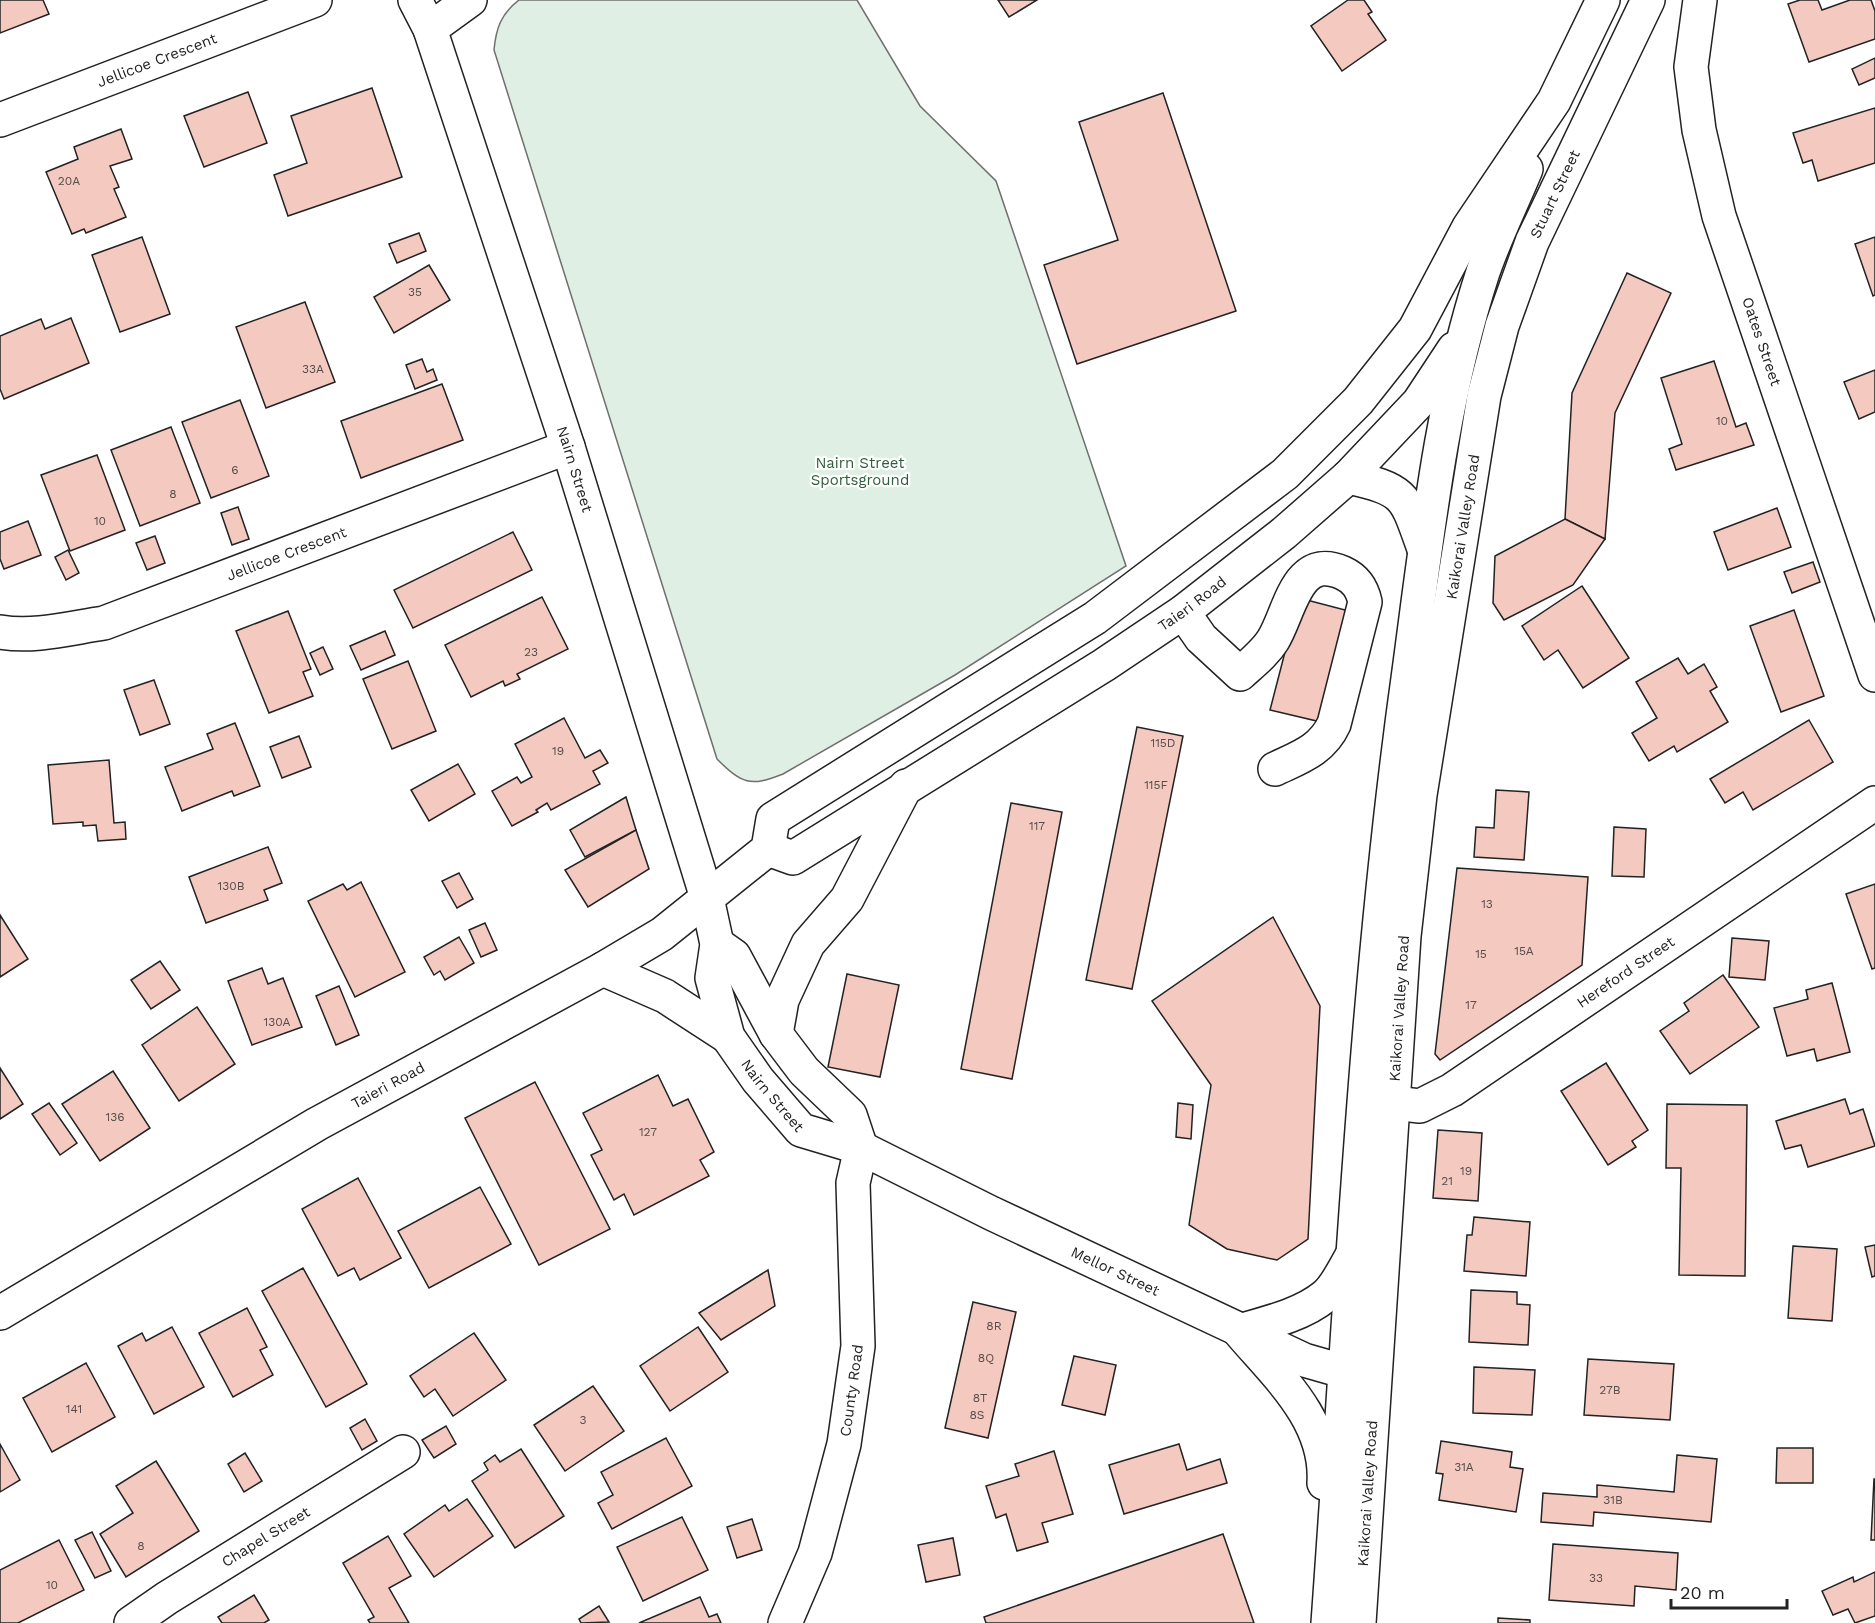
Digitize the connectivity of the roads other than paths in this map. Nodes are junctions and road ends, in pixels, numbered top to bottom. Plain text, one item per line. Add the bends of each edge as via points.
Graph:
1 (315, 0) edge
2 (415, 0) edge
3 (470, 0) edge
4 (1603, 0) edge
5 (1648, 0) edge
6 (1700, 0) edge
7 (430, 28) junction
8 (1554, 101) junction
9 (0, 120) edge
10 (1532, 242) junction
11 (1466, 332) junction
12 (1484, 396) joint
13 (568, 447) junction
14 (1348, 477) junction
15 (1425, 550) junction
16 (1183, 612) junction
17 (0, 632) edge
18 (1875, 675) edge
19 (1275, 769) dead end
20 (906, 786) junction
21 (1875, 803) edge
22 (768, 849) junction
23 (707, 898) junction
24 (717, 944) junction
25 (603, 969) junction
26 (776, 1034) junction
27 (728, 1037) junction
28 (1380, 1101) junction
29 (861, 1148) junction
30 (1354, 1252) junction
31 (0, 1313) edge
32 (1239, 1331) junction
33 (1361, 1374) junction
34 (403, 1452) dead end
35 (131, 1623) edge
36 (785, 1623) edge
37 (1317, 1623) edge
38 (1328, 1623) edge
39 (1359, 1623) edge

1 - 9 main road, Jellicoe Crescent
2 - 7 main road, Nairn Street
3 - 7 main road
4 - 8 main road
5 - 10 main road, Stuart Street
6 - 18 main road, Oates Street via 1691,67 1699,130 1719,216
7 - 13 main road, Nairn Street
8 - 11 main road via 1484,269
8 - 22 main road via 1469,227 1415,329 1358,401 1285,474 1095,618 773,819
10 - 11 main road, Taieri Road
10 - 12 main road, Stuart Street via 1502,326
11 - 14 main road, Taieri Road via 1419,402
11 - 15 main road, Kaikorai Valley Road via 1444,426
12 - 28 main road, Kaikorai Valley Road via 1420,795
13 - 17 main road, Jellicoe Crescent via 104,623 49,632
13 - 23 main road, Nairn Street
14 - 15 main road via 1394,490 1406,503
14 - 16 main road, Taieri Road
15 - 28 main road, Kaikorai Valley Road via 1392,792
16 - 19 main road via 1201,638 1240,674 1272,641 1292,595 1305,577 1315,571 1334,570 1359,585 1365,602 1334,724 1328,737 1315,749
16 - 20 main road, Taieri Road
20 - 22 main road, Taieri Road via 793,858
20 - 26 main road via 847,899 808,944 783,1000
21 - 28 main road, Hereford Street via 1452,1090 1420,1106
22 - 23 main road, Taieri Road
23 - 24 main road, Nairn Street
23 - 25 main road, Taieri Road via 662,934
24 - 26 main road via 734,956
24 - 27 main road, Nairn Street via 712,978
25 - 27 main road, Nairn Street via 665,996
25 - 31 main road, Taieri Road via 317,1124
26 - 29 main road via 804,1071 850,1115
27 - 29 main road, Nairn Street via 801,1130
28 - 30 main road, Kaikorai Valley Road
28 - 33 main road, Kaikorai Valley Road
29 - 32 main road, Mellor Street
29 - 36 main road, County Road via 853,1183 858,1346 844,1444 815,1553
30 - 32 main road via 1326,1295 1276,1321
30 - 33 main road, Kaikorai Valley Road
32 - 33 main road, Mellor Street via 1304,1360
32 - 37 main road via 1293,1394 1317,1434 1325,1465
33 - 38 main road, Kaikorai Valley Road
33 - 39 main road, Kaikorai Valley Road
34 - 35 main road, Chapel Street

